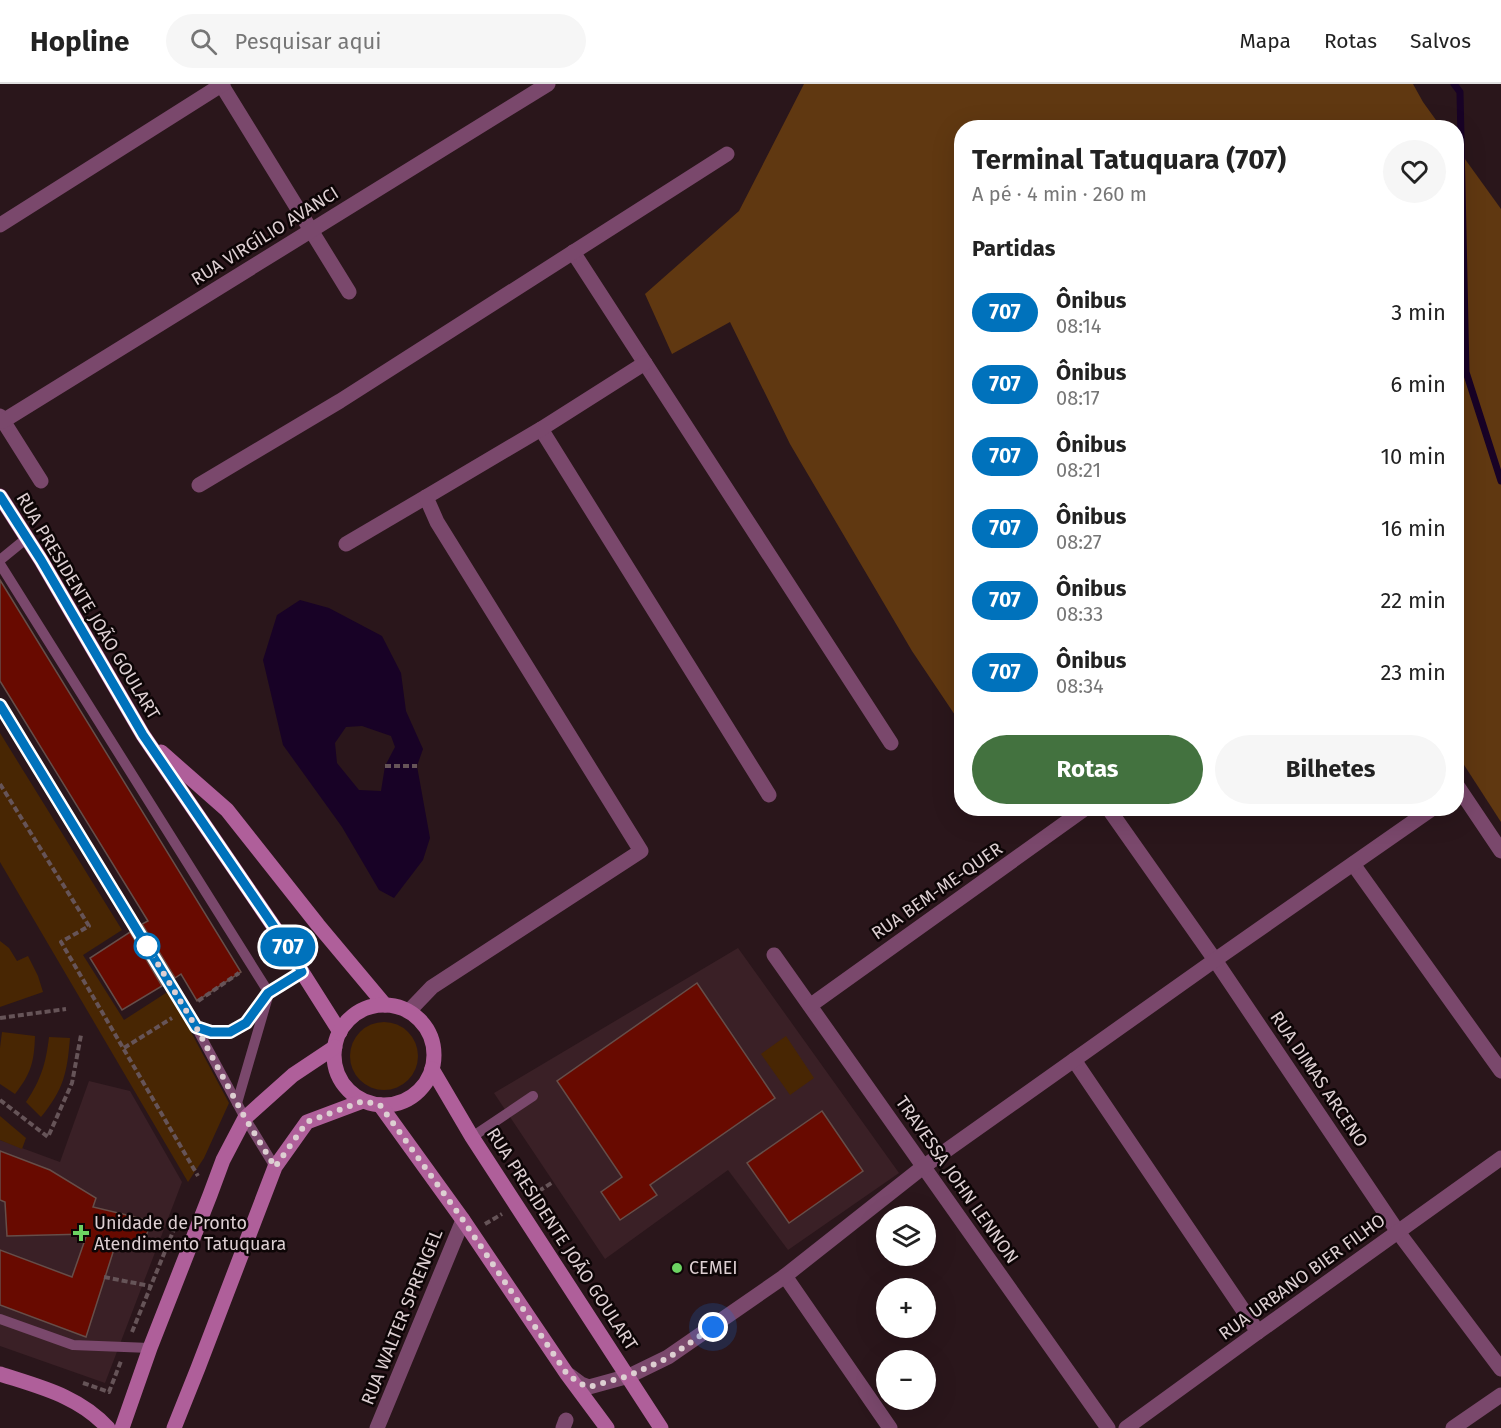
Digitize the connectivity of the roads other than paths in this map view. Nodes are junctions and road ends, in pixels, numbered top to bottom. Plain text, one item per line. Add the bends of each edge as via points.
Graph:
1 (222, 84) edge
2 (548, 84) edge
3 (727, 154) dead end
4 (0, 225) edge
5 (311, 231) junction
6 (573, 252) junction
7 (349, 292) dead end
8 (645, 363) junction
9 (2, 419) edge
10 (541, 429) junction
11 (41, 482) dead end
12 (199, 485) dead end
13 (0, 496) edge
14 (426, 497) junction
15 (27, 538) junction
16 (346, 544) dead end
17 (0, 562) edge
18 (0, 705) edge
19 (143, 735) junction
20 (891, 743) dead end
21 (769, 795) dead end
22 (1464, 797) edge
23 (1075, 816) edge
24 (1114, 816) edge
25 (1422, 816) edge
26 (1501, 851) edge
27 (1353, 864) junction
28 (774, 955) dead end
29 (1215, 960) junction
30 (302, 972) junction
31 (268, 993) junction
32 (385, 1005) junction
33 (811, 1005) junction
34 (409, 1011) junction
35 (196, 1027) junction
36 (340, 1032) junction
37 (334, 1047) junction
38 (1074, 1060) junction
39 (432, 1069) junction
40 (1501, 1071) edge
41 (533, 1096) dead end
42 (363, 1101) junction
43 (237, 1102) junction
44 (380, 1105) junction
45 (245, 1118) junction
46 (472, 1137) junction
47 (1501, 1158) edge
48 (275, 1167) junction
49 (923, 1167) junction
50 (463, 1220) junction
51 (1398, 1232) junction
52 (785, 1276) junction
53 (0, 1319) edge
54 (1258, 1332) junction
55 (150, 1348) junction
56 (1501, 1369) edge
57 (0, 1374) edge
58 (567, 1374) junction
59 (628, 1376) junction
60 (1501, 1395) edge
61 (108, 1428) edge
62 (122, 1428) edge
63 (174, 1428) edge
64 (377, 1428) edge
65 (607, 1428) edge
66 (661, 1428) edge
67 (890, 1428) edge
68 (1108, 1428) edge
69 (1126, 1428) edge
70 (1453, 1428) edge

1 - 4 street
1 - 5 street
2 - 5 street, RUA VIRGÍLIO AVANCI
3 - 6 street
5 - 7 street
5 - 9 street, RUA VIRGÍLIO AVANCI
6 - 8 street
6 - 12 street via 340,401
8 - 10 street
8 - 20 street
9 - 11 street, RUA PRESIDENTE JOÃO GOULART
10 - 14 street
10 - 21 street
13 - 15 main road, RUA PRESIDENTE JOÃO GOULART
14 - 16 street
14 - 34 street via 436,522 641,851 432,987
15 - 17 lane
15 - 19 main road, RUA PRESIDENTE JOÃO GOULART
17 - 31 lane
18 - 35 lane
19 - 30 main road, RUA PRESIDENTE JOÃO GOULART
19 - 32 main road, RUA PRESIDENTE JOÃO GOULART via 227,810
22 - 26 street
23 - 33 street, RUA BEM-ME-QUER
24 - 29 street, RUA DIMAS ARCENO
25 - 27 street
27 - 29 street
27 - 40 street
28 - 33 street, TRAVESSA JOHN LENNON
29 - 38 street
29 - 51 street, RUA DIMAS ARCENO
30 - 31 lane
30 - 36 main road, RUA PRESIDENTE JOÃO GOULART
31 - 35 lane via 246,1023 230,1032
31 - 43 lane
32 - 34 main road
32 - 36 main road via 359,1012
33 - 49 street, TRAVESSA JOHN LENNON
34 - 39 main road, RUA PRESIDENTE JOÃO GOULART via 430,1036 434,1052
35 - 43 lane
36 - 37 main road
37 - 42 main road via 334,1064 340,1079
37 - 45 main road via 293,1074
38 - 49 street
38 - 54 street
39 - 44 main road via 413,1096 397,1104
39 - 46 main road, RUA PRESIDENTE JOÃO GOULART
41 - 46 lane
42 - 44 main road
42 - 48 main road via 307,1122
43 - 45 lane
44 - 50 main road
45 - 48 lane
45 - 55 main road via 223,1160
46 - 59 main road, RUA PRESIDENTE JOÃO GOULART
47 - 51 street, RUA URBANO BIER FILHO
48 - 63 main road
49 - 52 street
49 - 68 street, TRAVESSA JOHN LENNON
50 - 58 main road
50 - 64 street, RUA WALTER SPRENGEL
51 - 54 street, RUA URBANO BIER FILHO
51 - 56 street, RUA DIMAS ARCENO
52 - 59 street via 668,1358
52 - 67 street
53 - 55 lane via 73,1345
54 - 69 street, RUA URBANO BIER FILHO
55 - 62 main road
57 - 61 main road via 67,1397
58 - 59 street via 589,1387
58 - 65 main road
59 - 66 main road, RUA PRESIDENTE JOÃO GOULART
60 - 70 street

